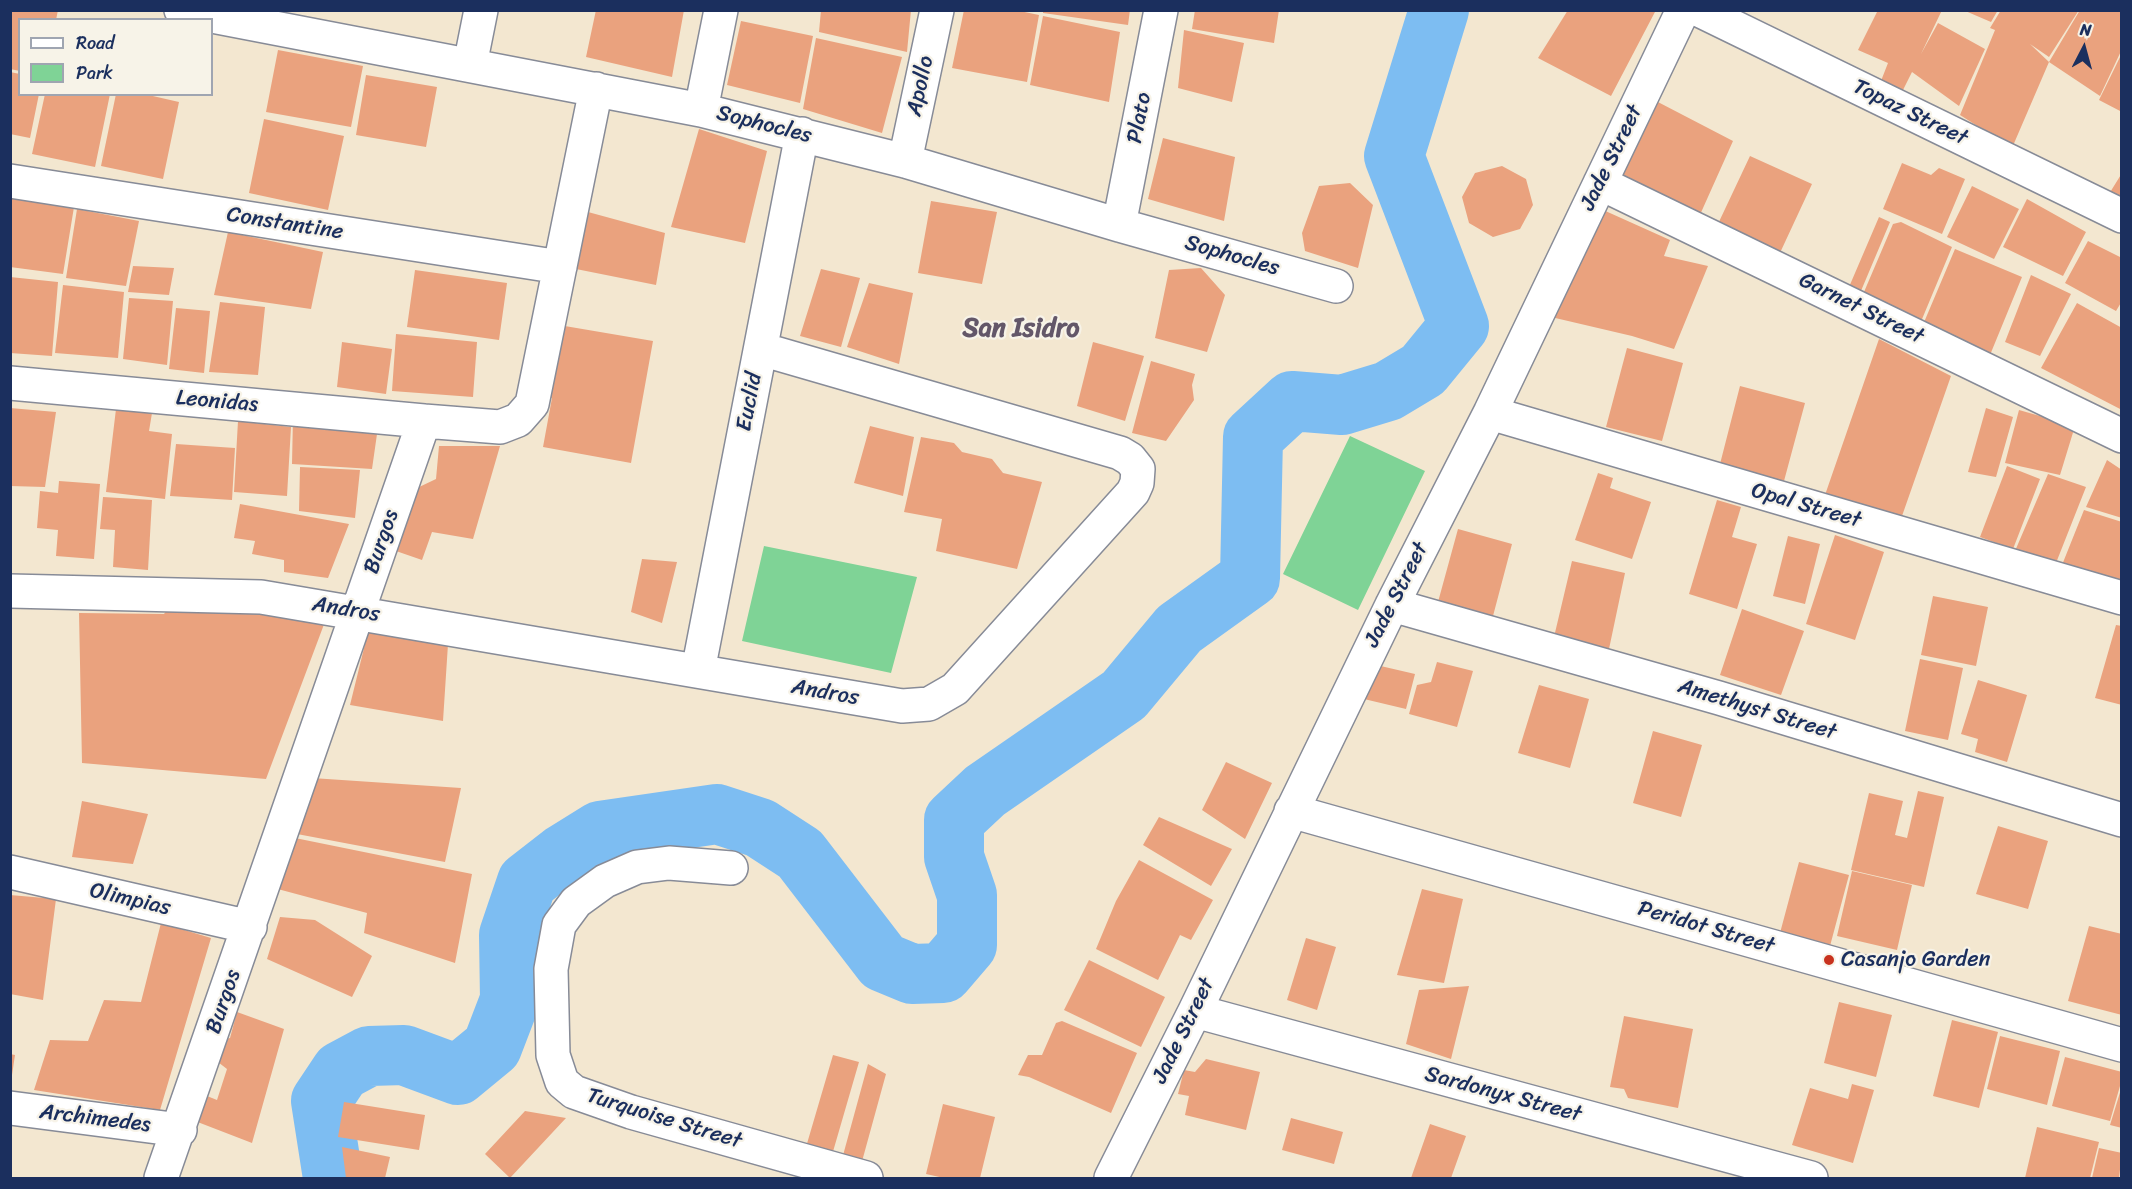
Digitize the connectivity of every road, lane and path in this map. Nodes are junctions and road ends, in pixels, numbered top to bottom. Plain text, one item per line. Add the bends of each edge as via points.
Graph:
1 (181, 10) edge
2 (481, 10) edge
3 (721, 10) edge
4 (937, 10) edge
5 (1161, 10) edge
6 (1683, 10) edge
7 (1699, 10) edge
8 (248, 17) edge
9 (470, 65) junction
10 (596, 89) junction
11 (701, 110) junction
12 (802, 134) junction
13 (905, 161) junction
14 (10, 181) edge
15 (1600, 183) junction
16 (2121, 216) edge
17 (1119, 225) junction
18 (560, 267) junction
19 (1336, 286) dead end
20 (760, 349) junction
21 (10, 382) edge
22 (1490, 413) junction
23 (424, 421) junction
24 (2121, 436) edge
25 (10, 591) edge
26 (2121, 598) edge
27 (1392, 605) junction
28 (358, 612) junction
29 (698, 671) junction
30 (1291, 811) junction
31 (2121, 820) edge
32 (731, 868) dead end
33 (10, 872) edge
34 (250, 927) junction
35 (1195, 1011) junction
36 (2121, 1045) edge
37 (10, 1108) edge
38 (180, 1130) junction
39 (161, 1179) edge
40 (866, 1179) edge
41 (1112, 1179) edge
42 (1811, 1179) edge

1 - 8 street, Sophocles
2 - 9 street
3 - 11 street
4 - 13 street, Apollo
5 - 17 street, Plato
6 - 15 street, Jade Street
7 - 16 street, Topaz Street
8 - 9 street, Sophocles
9 - 10 street, Sophocles
10 - 11 street, Sophocles
10 - 18 street
11 - 12 street, Sophocles
12 - 13 street, Sophocles
12 - 20 street, Euclid
13 - 17 street, Sophocles
14 - 18 street, Constantine
15 - 22 street, Jade Street
15 - 24 street, Garnet Street
17 - 19 street, Sophocles
18 - 23 street via 532,405 518,420 500,427
20 - 29 street, Euclid
20 - 29 street, Andros via 1120,453 1138,469 1137,483 955,689 929,705 902,706
21 - 23 street, Leonidas
22 - 26 street, Opal Street
22 - 27 street, Jade Street
23 - 28 street, Burgos
25 - 28 street, Andros via 261,597
27 - 30 street, Jade Street
27 - 31 street, Amethyst Street via 1719,698
28 - 29 street, Andros
28 - 34 street, Burgos
30 - 35 street, Jade Street
30 - 36 street, Peridot Street
32 - 40 street, Turquoise Street via 669,863 637,867 605,880 576,902 559,925 551,969 553,1055 561,1082 574,1092 631,1112
33 - 34 street, Olimpias
34 - 38 street, Burgos
35 - 41 street, Jade Street
35 - 42 street, Sardonyx Street
37 - 38 street, Archimedes
38 - 39 street, Burgos

